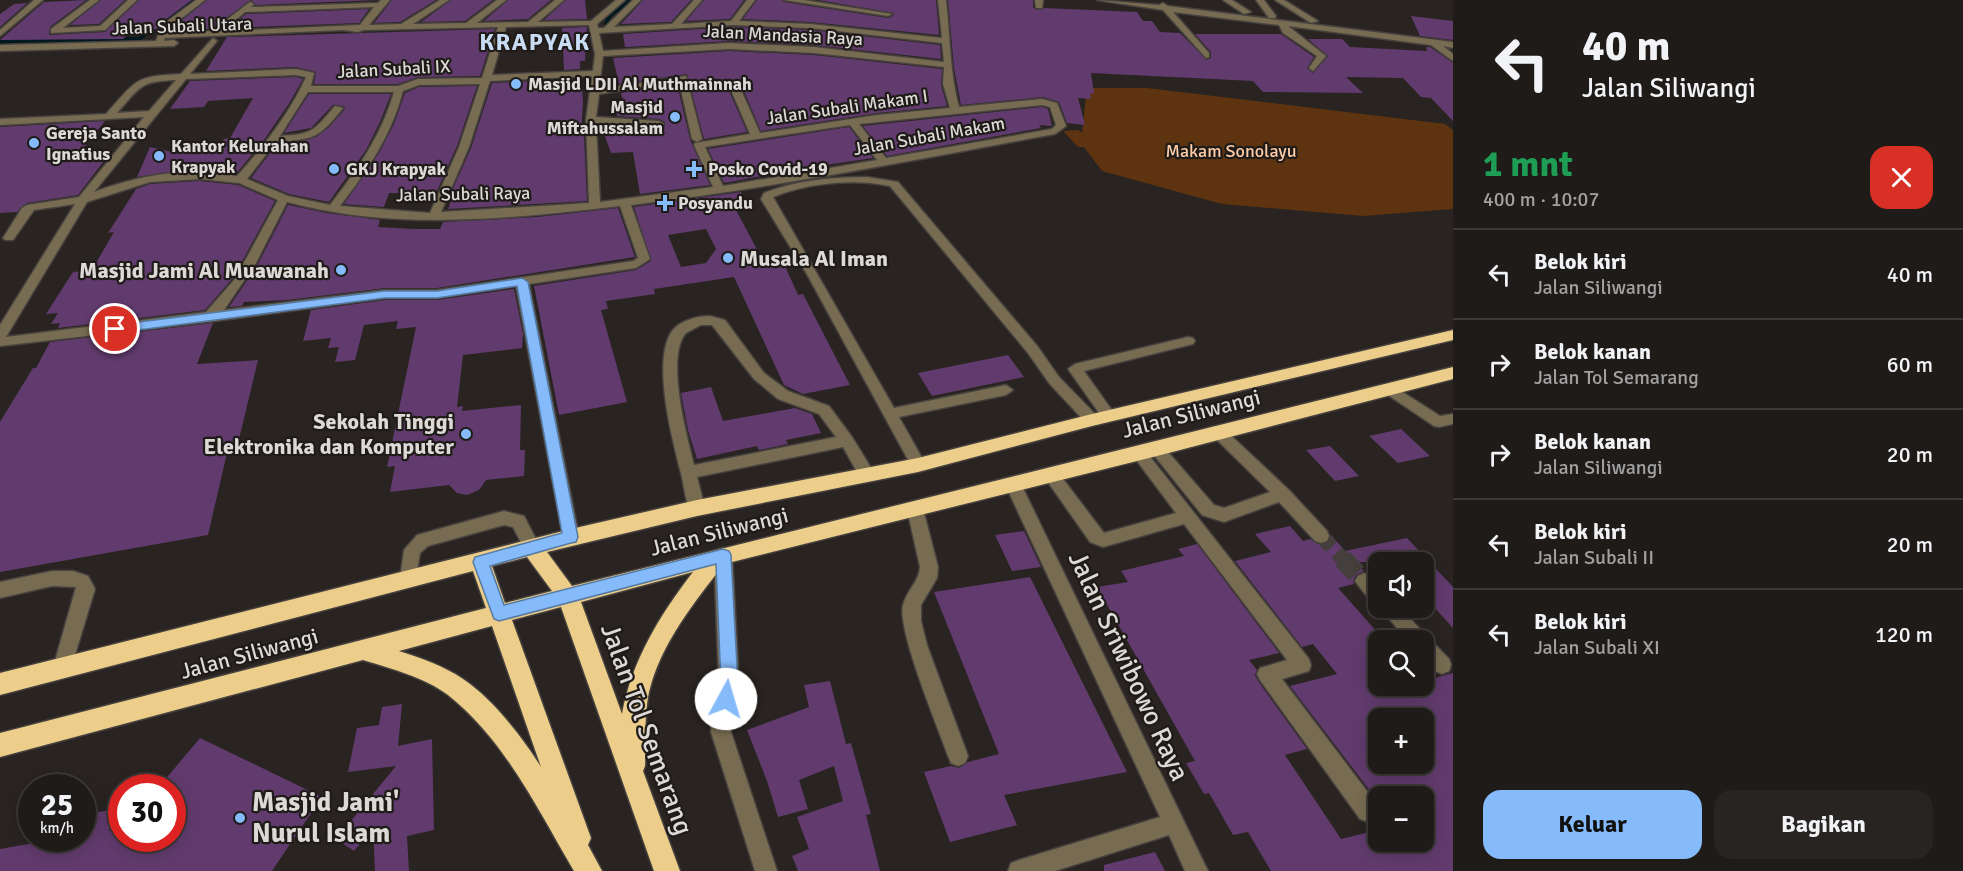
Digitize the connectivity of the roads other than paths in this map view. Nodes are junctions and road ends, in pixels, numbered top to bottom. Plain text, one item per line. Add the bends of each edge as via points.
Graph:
1 (39, 0) edge
2 (95, 0) edge
3 (133, 0) edge
4 (201, 0) edge
5 (255, 0) edge
6 (326, 0) edge
7 (386, 0) edge
8 (445, 0) edge
9 (502, 0) edge
10 (560, 0) edge
11 (621, 0) edge
12 (637, 0) edge
13 (698, 0) edge
14 (751, 0) edge
15 (788, 0) edge
16 (942, 0) edge
17 (1101, 0) edge
18 (1150, 0) edge
19 (1227, 0) edge
20 (1260, 0) edge
21 (1279, 0) edge
22 (1161, 3) edge
23 (377, 6) junction
24 (310, 8) junction
25 (243, 10) junction
26 (1247, 12) junction
27 (1279, 18) junction
28 (1314, 21) junction
29 (733, 23) junction
30 (675, 25) junction
31 (502, 26) junction
32 (529, 26) junction
33 (364, 27) junction
34 (466, 27) junction
35 (401, 28) junction
36 (599, 29) junction
37 (0, 34) edge
38 (745, 35) junction
39 (885, 35) junction
40 (214, 38) junction
41 (1453, 38) edge
42 (43, 39) junction
43 (160, 40) junction
44 (945, 41) junction
45 (1434, 43) junction
46 (1453, 45) edge
47 (0, 48) edge
48 (601, 54) junction
49 (1206, 55) dead end
50 (1453, 58) edge
51 (949, 65) junction
52 (1313, 68) dead end
53 (598, 73) junction
54 (183, 76) junction
55 (485, 79) junction
56 (733, 83) dead end
57 (305, 89) junction
58 (399, 89) junction
59 (595, 92) junction
60 (1048, 102) joint
61 (338, 108) dead end
62 (955, 109) junction
63 (153, 114) junction
64 (109, 116) junction
65 (591, 120) junction
66 (0, 122) edge
67 (853, 122) junction
68 (659, 124) dead end
69 (756, 136) junction
70 (273, 139) junction
71 (697, 139) dead end
72 (883, 161) junction
73 (240, 180) junction
74 (719, 189) junction
75 (284, 198) junction
76 (83, 200) junction
77 (624, 202) junction
78 (595, 206) junction
79 (332, 209) junction
80 (434, 216) junction
81 (9, 238) dead end
82 (522, 282) junction
83 (207, 318) junction
84 (1453, 335) edge
85 (0, 336) edge
86 (1188, 341) dead end
87 (0, 342) edge
88 (1453, 372) edge
89 (1390, 389) junction
90 (1006, 390) dead end
91 (890, 414) junction
92 (1100, 418) junction
93 (1453, 419) edge
94 (1219, 433) junction
95 (847, 441) junction
96 (1148, 451) junction
97 (918, 465) junction
98 (690, 472) junction
99 (867, 475) junction
100 (1051, 475) junction
101 (1013, 484) junction
102 (1283, 495) junction
103 (697, 508) junction
104 (915, 509) junction
105 (1187, 516) junction
106 (1321, 536) tunnel mouth
107 (571, 537) junction
108 (532, 547) junction
109 (720, 556) junction
110 (480, 562) junction
111 (409, 579) junction
112 (1364, 581) tunnel mouth
113 (1368, 586) edge
114 (0, 590) edge
115 (568, 597) junction
116 (499, 614) junction
117 (1398, 618) edge
118 (1410, 630) edge
119 (361, 650) junction
120 (1434, 656) edge
121 (1442, 665) dead end
122 (62, 668) junction
123 (0, 684) edge
124 (0, 746) edge
125 (958, 756) dead end
126 (633, 780) junction
127 (1368, 811) dead end
128 (1174, 823) junction
129 (589, 871) edge
130 (667, 871) edge
131 (766, 871) edge
132 (1019, 871) edge
133 (1197, 871) edge

1 - 37 street
2 - 42 street
3 - 42 street via 102,27
4 - 43 street via 165,27
5 - 25 street
6 - 24 street
7 - 23 street
8 - 35 street
9 - 34 street
10 - 32 street
11 - 36 street
12 - 36 street
13 - 30 street
14 - 29 street
15 - 39 street via 888,11
16 - 44 street
17 - 22 street
18 - 22 street
19 - 26 street
20 - 27 street
21 - 28 street
22 - 26 street
22 - 27 street
22 - 49 street
23 - 24 street
23 - 33 street
24 - 25 street
25 - 40 street
26 - 27 street
27 - 28 street
27 - 45 street
27 - 52 street via 1286,31 1322,56
28 - 41 street
29 - 30 street
29 - 38 street
30 - 36 street
31 - 32 street
31 - 34 street
31 - 55 street
32 - 36 street
33 - 35 street
33 - 40 street, Jalan Subali Utara via 344,36 323,38
34 - 35 street
36 - 48 street
38 - 39 street via 810,26
38 - 48 street, Jalan Mandasia Raya via 708,46
38 - 51 street, Jalan Mandasia Raya via 814,50
39 - 44 street
40 - 43 street, Jalan Subali Utara
40 - 54 street
42 - 43 street, Jalan Subali Utara
42 - 47 street, Jalan Subali Utara
44 - 51 street
45 - 46 street
45 - 50 street
48 - 53 street
51 - 62 street via 948,84
53 - 55 street, Jalan Subali IX
53 - 59 street
54 - 57 street, Jalan Subali IX via 302,72 311,75
54 - 63 street
54 - 64 street via 140,82
55 - 58 street, Jalan Subali IX via 418,82
55 - 80 street via 460,159
56 - 69 street
57 - 58 street, Jalan Subali IX
57 - 70 street
58 - 79 street via 376,151
59 - 65 street
59 - 71 street via 683,78
60 - 62 street, Jalan Subali Makam I
60 - 72 street, Jalan Subali Makam via 1054,105 1059,130
61 - 70 street via 316,133
62 - 67 street, Jalan Subali Makam I
63 - 64 street
63 - 76 street
64 - 66 street
65 - 68 street
65 - 78 street
67 - 69 street, Jalan Subali Makam I
67 - 72 street
69 - 74 street, Jalan Subali Makam I via 699,145
70 - 73 street
72 - 74 street, Jalan Subali Makam
73 - 75 street, Jalan Subali Raya
73 - 76 street, Jalan Subali Raya via 171,176 132,183
74 - 77 street, Jalan Subali Makam
75 - 79 street, Jalan Subali Raya
75 - 83 street via 239,279 222,305
76 - 81 street, Jalan Subali Raya via 31,207
76 - 85 street
77 - 78 street, Jalan Subali Makam
77 - 82 street via 644,259 641,262
78 - 80 street, Jalan Subali Raya
79 - 80 street, Jalan Subali Raya
82 - 83 street via 437,294 384,294
82 - 107 street
83 - 87 street
84 - 92 highway, Jalan Siliwangi
86 - 92 street via 1075,369
88 - 89 highway, Jalan Siliwangi
89 - 93 street via 1439,422
89 - 94 highway, Jalan Siliwangi
90 - 91 street
91 - 92 street via 768,195 858,179 894,184 1054,380
91 - 97 street
92 - 97 highway, Jalan Siliwangi
94 - 96 highway, Jalan Siliwangi
94 - 102 street
95 - 98 street
95 - 98 street via 824,410 783,395 759,376 720,324 714,320 699,321 685,326 676,335 671,356 670,389
95 - 99 street
96 - 100 highway, Jalan Siliwangi
96 - 102 street via 1208,510 1224,515
96 - 105 street
97 - 99 highway, Jalan Siliwangi
98 - 103 street
99 - 103 highway, Jalan Siliwangi
100 - 101 highway, Jalan Siliwangi
100 - 105 street via 1096,537 1103,540
101 - 104 highway, Jalan Siliwangi
101 - 128 street, Jalan Sriwibowo Raya
102 - 106 street
103 - 107 highway, Jalan Siliwangi
104 - 109 highway, Jalan Siliwangi
104 - 125 street via 929,567 928,578 912,606 912,621
105 - 127 street via 1302,665 1267,674
107 - 108 highway, Jalan Siliwangi
108 - 110 highway, Jalan Siliwangi
108 - 111 street via 518,521 504,518 423,540 411,550
108 - 115 highway, Jalan Tol Semarang
109 - 115 highway, Jalan Siliwangi
109 - 126 highway via 684,599 648,662 634,714
109 - 131 street via 729,685 722,732
110 - 111 highway, Jalan Siliwangi
110 - 116 highway
111 - 122 highway, Jalan Siliwangi
112 - 113 street
114 - 122 street via 61,578 82,581 86,589
115 - 116 highway, Jalan Siliwangi
115 - 126 highway, Jalan Tol Semarang
116 - 119 highway, Jalan Siliwangi
116 - 129 highway
117 - 118 street
119 - 124 highway, Jalan Siliwangi
119 - 129 highway via 420,668 456,687 483,712 516,750
120 - 121 street
122 - 123 highway, Jalan Siliwangi
126 - 130 highway, Jalan Tol Semarang
128 - 132 street
128 - 133 street, Jalan Sriwibowo Raya

